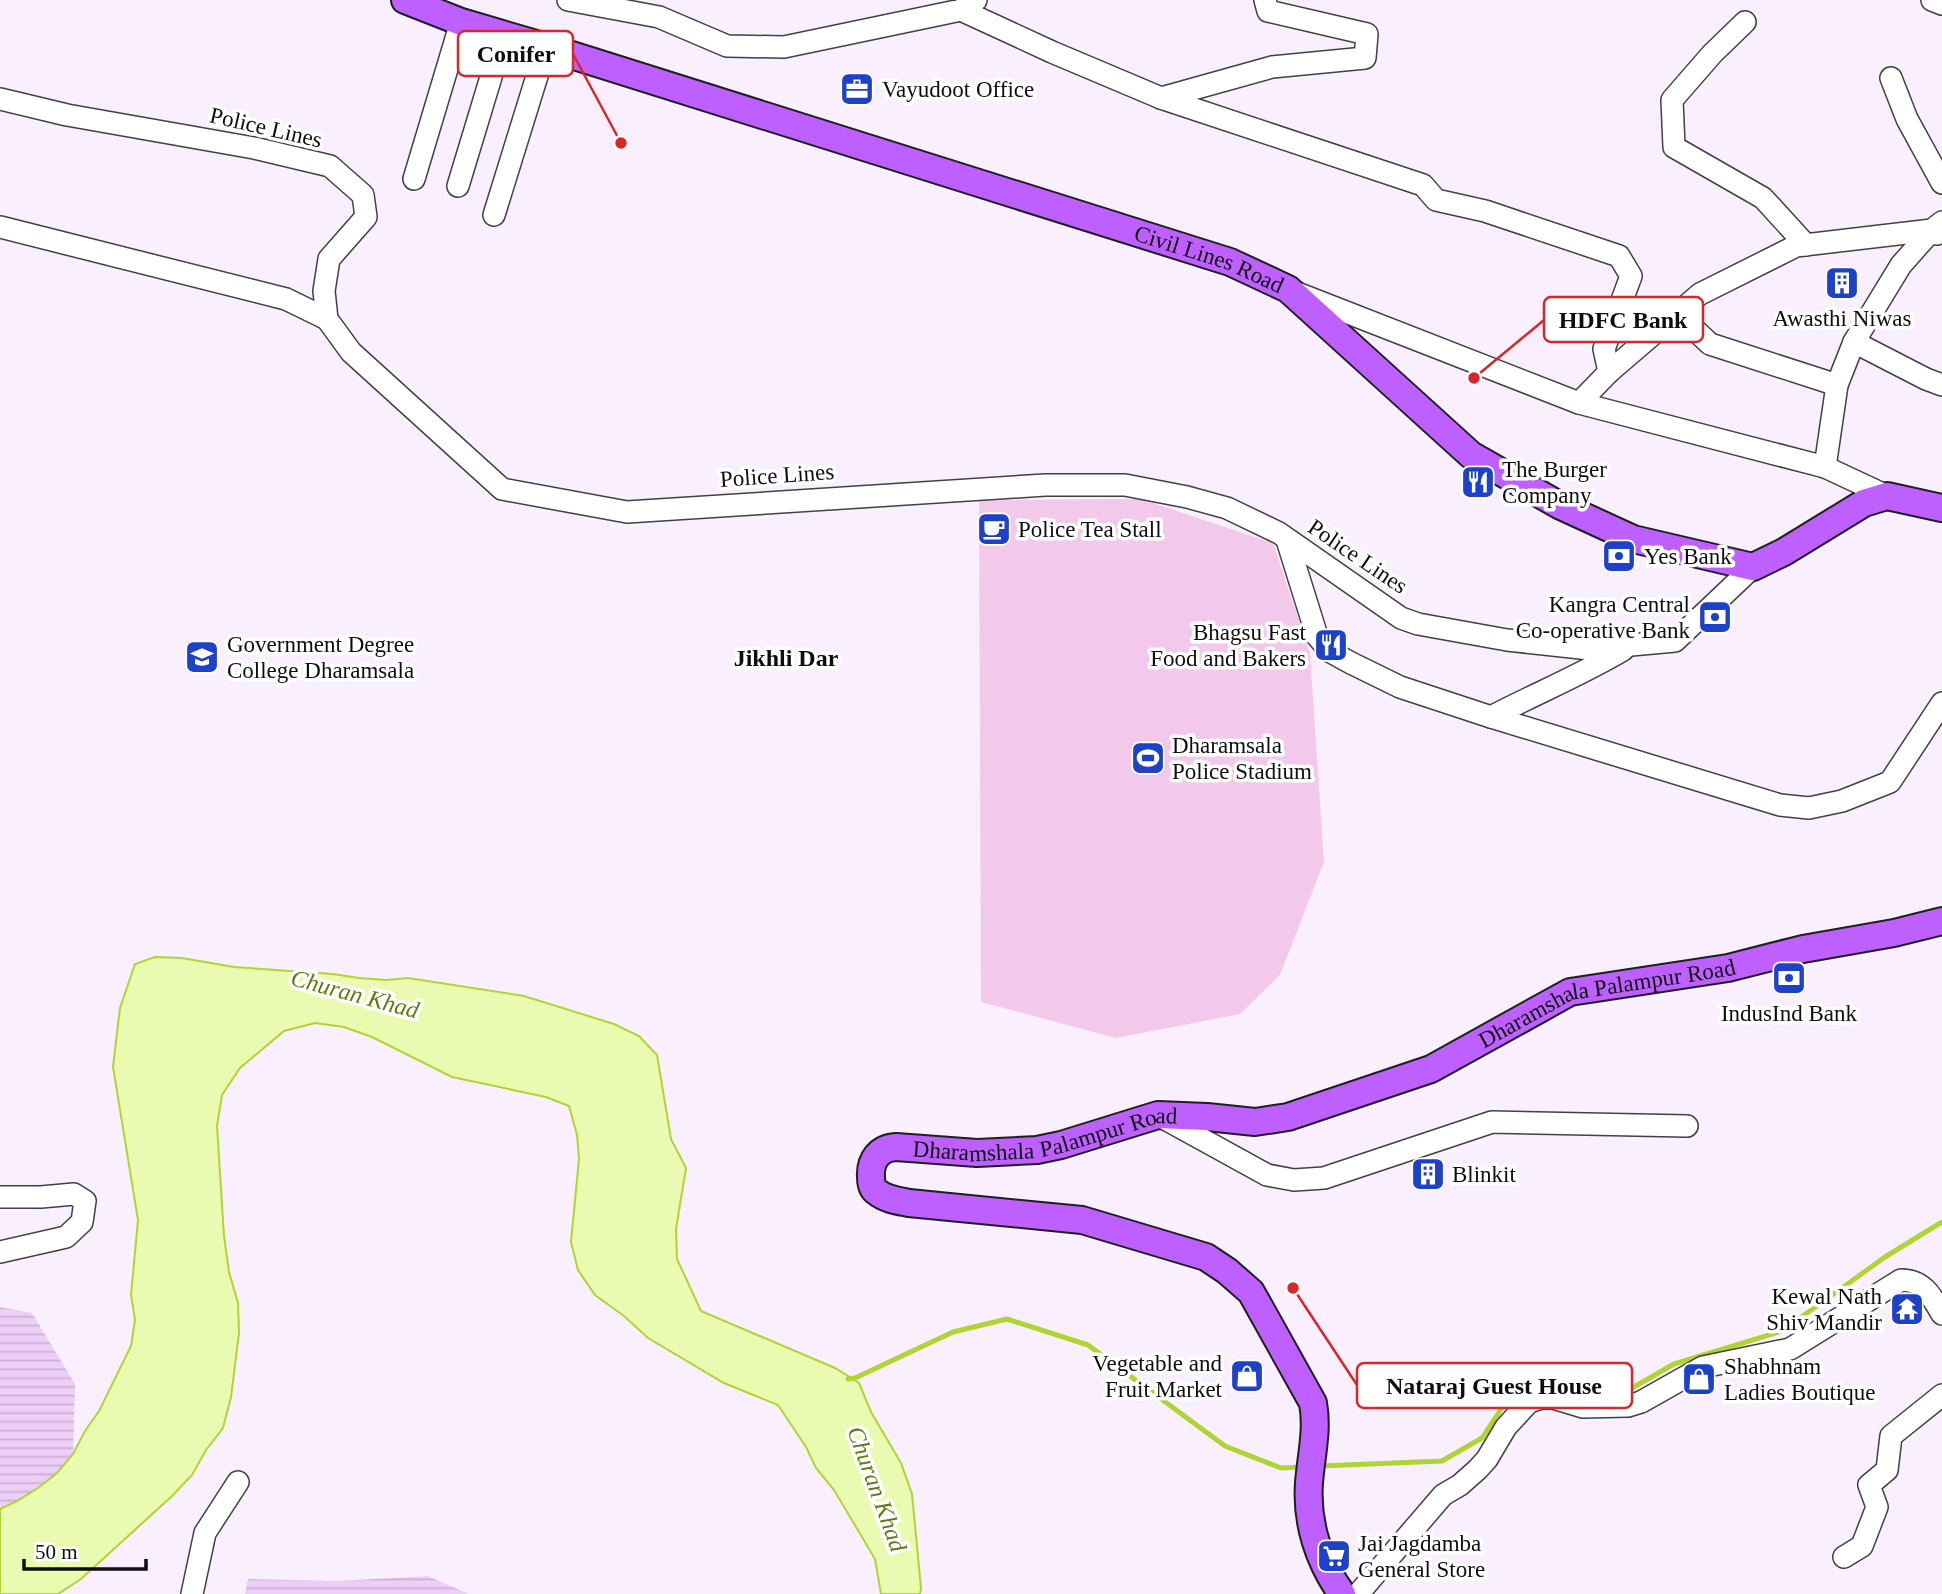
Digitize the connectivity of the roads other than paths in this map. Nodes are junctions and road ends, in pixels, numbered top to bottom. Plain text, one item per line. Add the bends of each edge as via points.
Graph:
1 (405, 0) edge
2 (568, 0) edge
3 (1265, 0) edge
4 (1932, 0) edge
5 (1942, 4) edge
6 (968, 5) edge
7 (461, 22) junction
8 (1745, 22) dead end
9 (504, 34) junction
10 (546, 47) junction
11 (1891, 78) dead end
12 (1161, 98) junction
13 (0, 99) edge
14 (414, 180) dead end
15 (1942, 183) edge
16 (458, 186) dead end
17 (494, 215) dead end
18 (0, 227) edge
19 (1939, 230) edge
20 (1806, 245) junction
21 (1288, 289) junction
22 (1678, 314) junction
23 (327, 319) junction
24 (1854, 342) junction
25 (1609, 372) junction
26 (1837, 385) junction
27 (1942, 385) edge
28 (1579, 403) junction
29 (1825, 467) junction
30 (1887, 496) junction
31 (1942, 508) edge
32 (1287, 540) junction
33 (1753, 567) junction
34 (1631, 645) junction
35 (1942, 703) edge
36 (1492, 717) junction
37 (1942, 921) edge
38 (1158, 1115) junction
39 (1687, 1126) dead end
40 (0, 1197) edge
41 (0, 1252) edge
42 (1942, 1314) edge
43 (1942, 1395) edge
44 (238, 1482) dead end
45 (1844, 1558) dead end
46 (192, 1594) edge
47 (1342, 1594) edge
48 (1358, 1594) edge

1 - 7 main road, Civil Lines Road
2 - 6 street via 659,17 727,46 784,47
3 - 12 street via 1268,10 1367,34 1365,58 1272,67
4 - 5 street
6 - 12 street via 1052,52
7 - 9 main road, Civil Lines Road
7 - 14 street
8 - 20 street via 1672,100 1674,147 1763,198
9 - 10 main road, Civil Lines Road
9 - 16 street
10 - 17 street
10 - 21 main road, Civil Lines Road via 1230,262
11 - 15 street via 1907,119
12 - 25 street via 1423,185 1436,200 1485,211 1619,256 1631,276 1604,349
13 - 23 street, Police Lines via 330,166 363,195 366,217 329,259 324,291
18 - 23 street via 286,299
19 - 20 street
19 - 24 street via 1901,265
20 - 22 street via 1700,294
21 - 28 street
21 - 33 main road, Civil Lines Road via 1471,455 1559,505 1633,539
22 - 25 street
22 - 26 street via 1710,344
23 - 32 street, Police Lines via 351,352 502,489 627,512 1045,485 1125,485 1227,508
24 - 26 street
24 - 27 street
25 - 28 street
26 - 29 street
28 - 29 street
29 - 30 street
30 - 31 main road
30 - 33 main road via 1864,503
32 - 34 street, Police Lines via 1401,618 1418,624 1590,649
32 - 36 street via 1317,636 1331,652 1400,687
33 - 34 street, Police Lines via 1675,641
34 - 36 street
35 - 36 street via 1890,782 1809,808 1780,805
37 - 38 main road, Dharamshala Palampur Road via 1728,968 1570,992 1431,1069 1288,1117 1255,1122
38 - 39 street via 1267,1175 1294,1180 1324,1178 1492,1122
38 - 47 main road, Dharamshala Palampur Road via 1048,1149 976,1153 888,1147 874,1159 871,1181 878,1194 897,1201 1082,1220 1218,1263 1251,1292 1313,1402 1315,1437 1308,1513 1315,1540
40 - 41 street via 74,1194 85,1201 82,1223 66,1237
42 - 48 street via 1919,1284 1901,1280 1790,1349 1703,1367 1641,1402 1583,1407 1553,1398 1529,1402 1506,1427 1487,1459 1461,1485 1443,1495
43 - 45 street via 1891,1436 1887,1470 1869,1485 1877,1507 1862,1546
44 - 46 street via 205,1533

